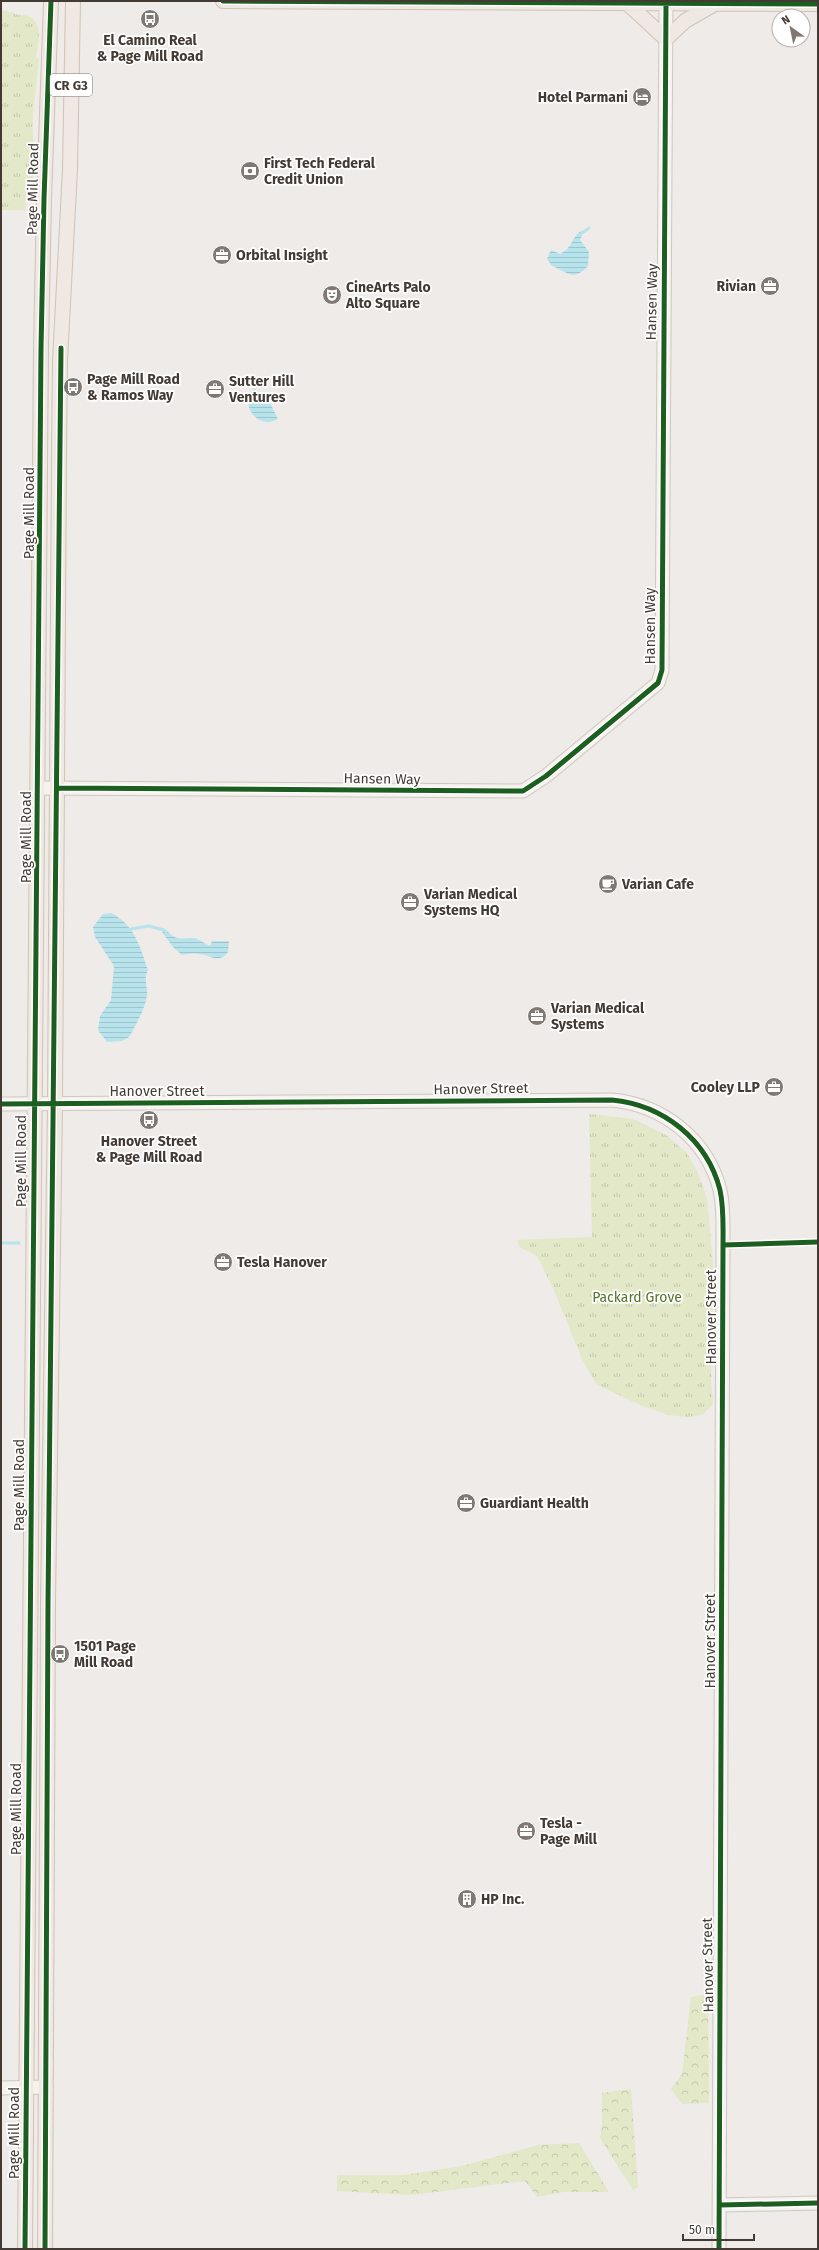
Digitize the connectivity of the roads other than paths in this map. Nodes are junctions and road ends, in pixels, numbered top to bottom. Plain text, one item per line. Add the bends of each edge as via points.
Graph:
1 (51, 1) edge
2 (73, 1) edge
3 (223, 1) edge
4 (666, 3) edge
5 (628, 4) junction
6 (715, 4) junction
7 (818, 4) edge
8 (666, 39) junction
9 (38, 788) junction
10 (57, 788) junction
11 (1, 1104) edge
12 (34, 1104) junction
13 (55, 1104) junction
14 (30, 1598) junction
15 (49, 1619) junction
16 (26, 2087) junction
17 (46, 2087) junction
18 (1, 2088) edge
19 (818, 2203) edge
20 (720, 2205) junction
21 (25, 2249) edge
22 (45, 2249) edge
23 (719, 2249) edge

1 - 9 main road, Page Mill Road / CR G3 via 44,199
2 - 10 main road, CR G3 via 70,169 60,361
3 - 5 main road
4 - 5 main road
4 - 6 main road
4 - 8 street, Hansen Way
5 - 8 main road
6 - 7 main road
6 - 8 main road via 685,21
8 - 10 street, Hansen Way via 662,664 658,683 523,792
9 - 10 street, Hansen Way
9 - 12 main road, Page Mill Road / CR G3
10 - 13 main road, CR G3
11 - 12 street, Hanover Street
12 - 13 street, Hanover Street
12 - 14 main road, Page Mill Road / CR G3
13 - 15 main road, CR G3
13 - 20 street, Hanover Street via 612,1100 637,1104 662,1114 688,1133 708,1161 720,1190 723,1245 723,1611 719,1872
14 - 15 main road
14 - 16 main road, Page Mill Road / CR G3
15 - 17 main road, CR G3
16 - 17 street
16 - 18 street
16 - 21 main road, Page Mill Road / CR G3
17 - 22 main road, CR G3
19 - 20 street
20 - 23 street, Hanover Street

